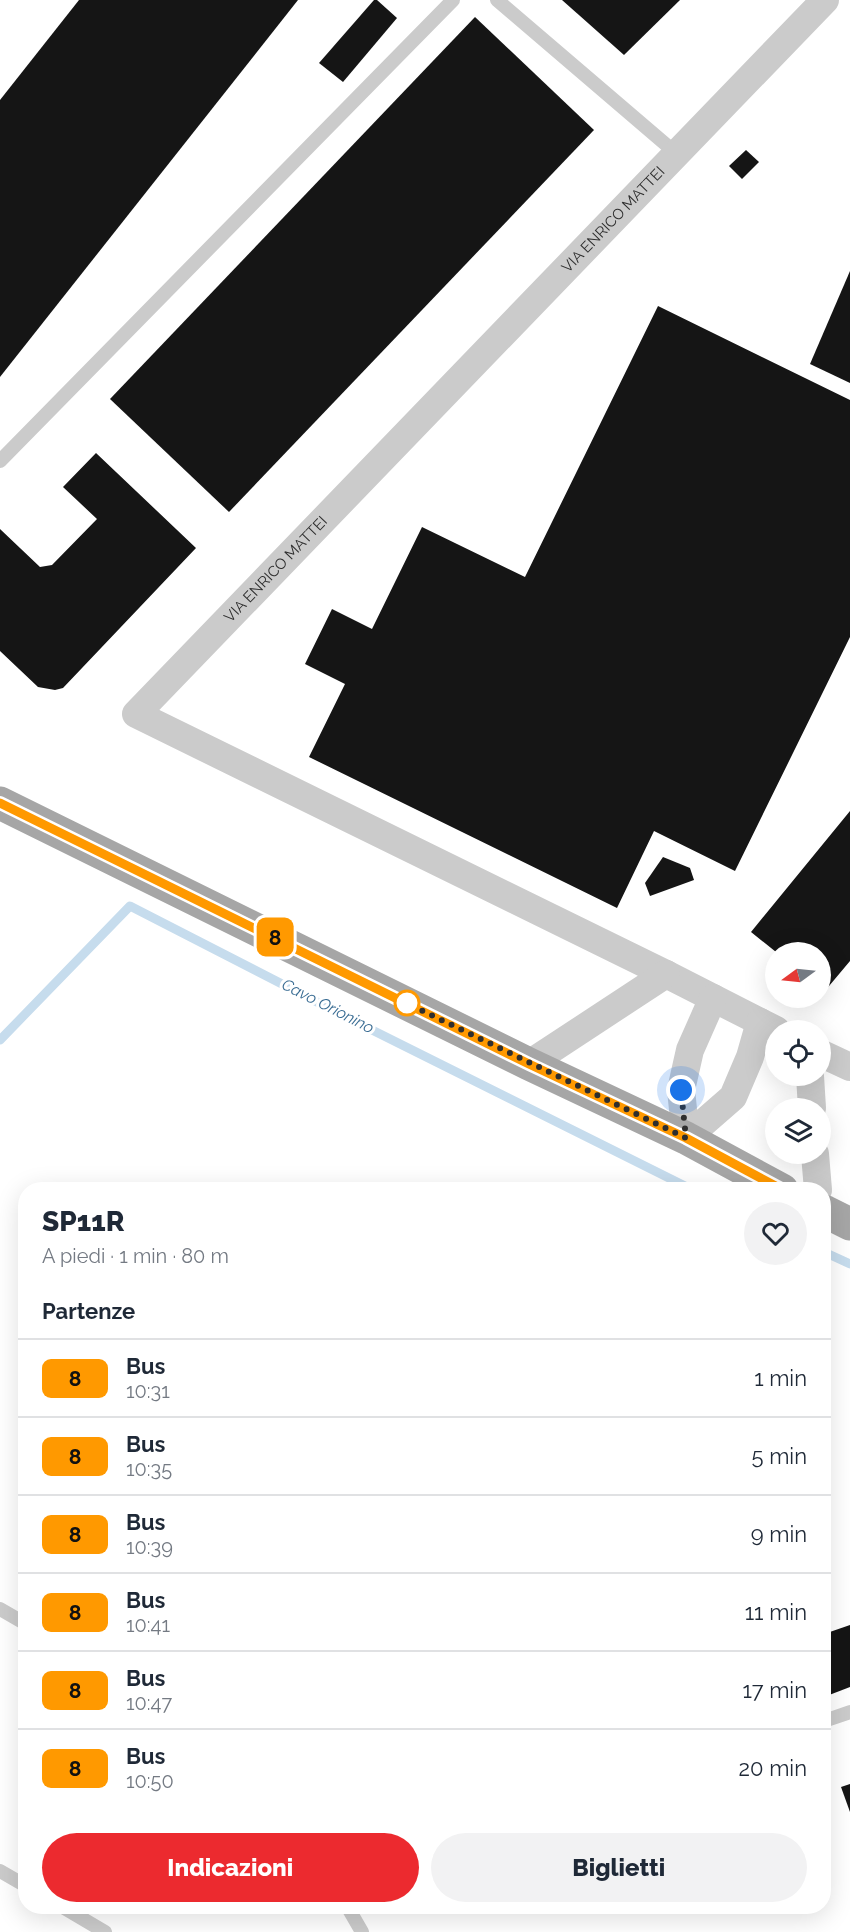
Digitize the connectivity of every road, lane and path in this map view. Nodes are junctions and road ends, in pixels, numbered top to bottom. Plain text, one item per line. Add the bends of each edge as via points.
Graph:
1 (453, 0) edge
2 (497, 0) edge
3 (825, 0) edge
4 (677, 154) junction
5 (0, 461) edge
6 (0, 803) edge
7 (666, 974) junction
8 (713, 998) junction
9 (765, 1024) edge
10 (765, 1031) edge
11 (831, 1058) edge
12 (529, 1064) junction
13 (850, 1067) edge
14 (686, 1138) junction
15 (816, 1164) edge
16 (768, 1182) edge
17 (817, 1182) edge
18 (831, 1214) edge
19 (850, 1224) edge
20 (0, 1610) edge
21 (18, 1620) edge
22 (850, 1712) edge
23 (831, 1719) edge
24 (0, 1871) edge
25 (18, 1881) edge
26 (75, 1914) edge
27 (352, 1914) edge
28 (105, 1932) edge
29 (362, 1932) edge

1 - 5 lane
2 - 4 lane
3 - 4 street, VIA ENRICO MATTEI
4 - 7 street, VIA ENRICO MATTEI via 136,714
6 - 12 main road
7 - 8 street, VIA ENRICO MATTEI
7 - 12 street
8 - 9 street, VIA ENRICO MATTEI
8 - 14 street via 690,1050 681,1090
10 - 14 street via 733,1097
11 - 13 street
12 - 14 main road
14 - 16 main road
15 - 17 street
18 - 19 main road
20 - 21 lane
22 - 23 lane
24 - 25 lane
26 - 28 lane
27 - 29 lane

